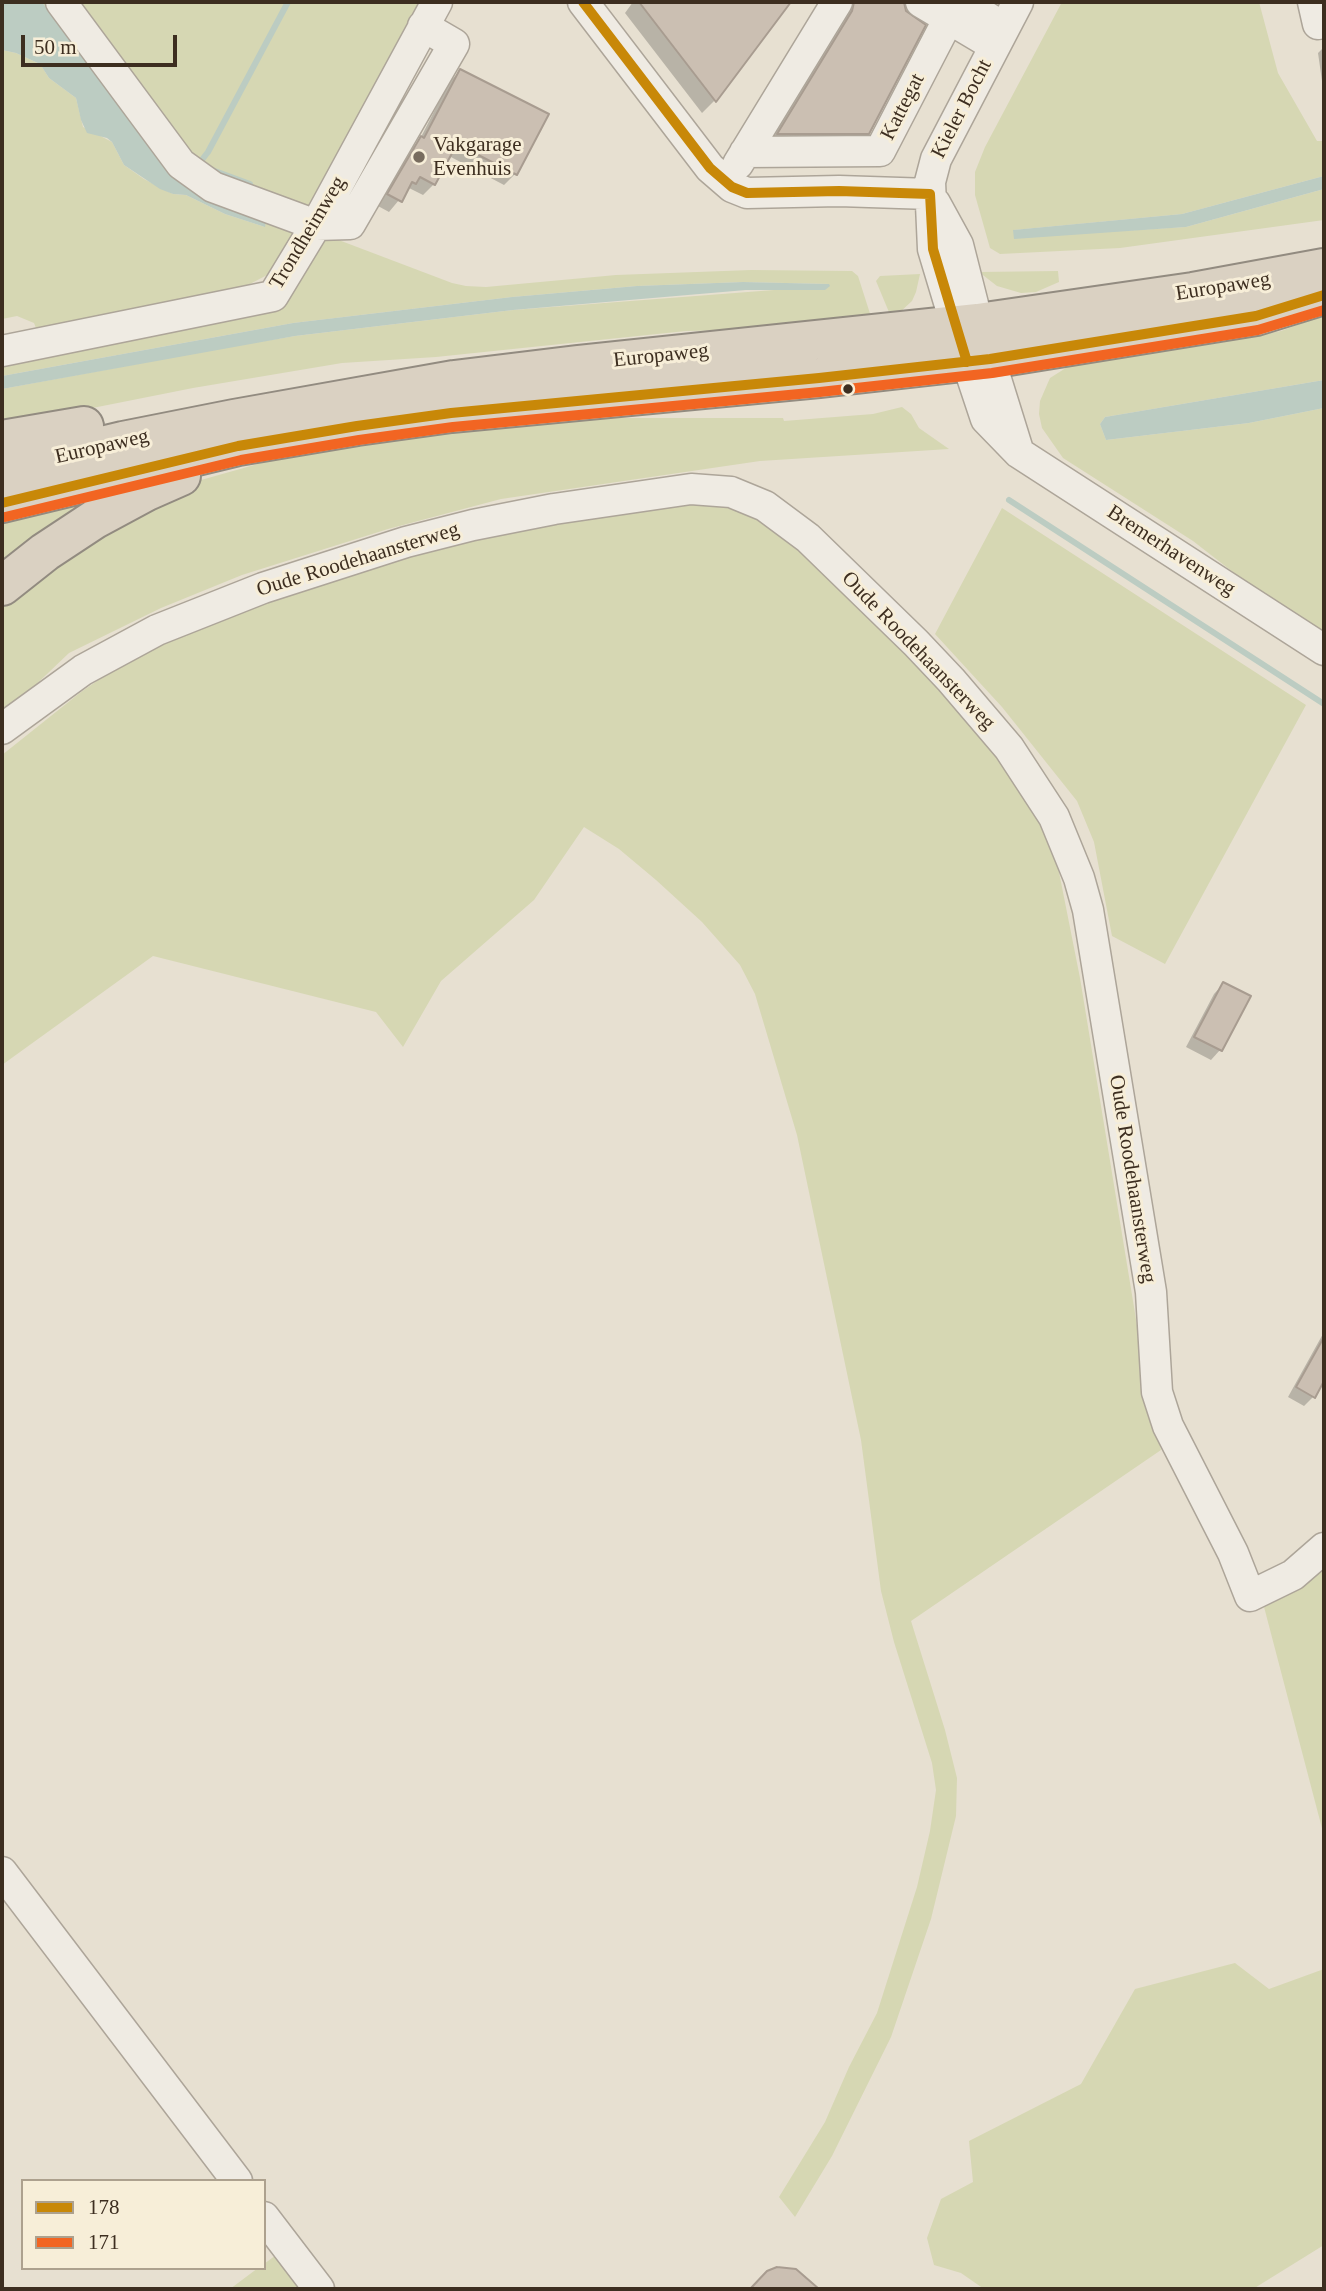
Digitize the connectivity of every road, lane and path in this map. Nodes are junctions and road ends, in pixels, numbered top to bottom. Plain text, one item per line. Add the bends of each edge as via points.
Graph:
1 (61, 2) edge
2 (583, 2) edge
3 (837, 2) edge
4 (921, 2) edge
5 (1313, 2) edge
6 (964, 7) edge
7 (430, 14) edge
8 (1324, 22) edge
9 (1006, 25) edge
10 (746, 152) junction
11 (727, 183) junction
12 (930, 194) junction
13 (316, 225) junction
14 (1324, 268) edge
15 (1324, 295) edge
16 (967, 324) junction
17 (2, 351) edge
18 (979, 360) junction
19 (298, 407) junction
20 (2, 440) edge
21 (238, 446) junction
22 (2, 470) edge
23 (2, 503) edge
24 (2, 586) edge
25 (1324, 650) edge
26 (2, 729) edge
27 (1324, 1548) edge
28 (2, 1872) edge
29 (235, 2179) edge
30 (266, 2220) edge
31 (318, 2289) edge

1 - 13 street via 181,164 213,187
2 - 11 street via 710,168
3 - 10 street
4 - 6 street
5 - 8 street via 1318,24
6 - 9 street, Kieler Bocht
6 - 10 street, Kattegat via 880,151
7 - 13 street, Trondheimweg
9 - 12 street, Kieler Bocht via 936,159
10 - 11 street
11 - 12 street via 747,192
12 - 16 street, Kieler Bocht via 933,249
13 - 17 street, Trondheimweg via 273,296
14 - 16 highway, Europaweg
15 - 18 highway, Europaweg via 1256,316
16 - 18 street, Kieler Bocht
16 - 19 highway, Europaweg via 454,380
18 - 21 highway, Europaweg via 451,413
18 - 25 street, Bremerhavenweg via 986,419 1018,453
19 - 20 highway via 166,412
19 - 22 highway, Europaweg
21 - 23 highway, Europaweg
21 - 24 highway via 95,519
26 - 27 street, Oude Roodehaansterweg via 83,670 157,630 263,588 406,542 554,509 691,489 731,492 779,516 906,633 981,713 1054,817 1088,910 1151,1292 1157,1392 1168,1426 1250,1596 1293,1575
28 - 29 street
30 - 31 street

